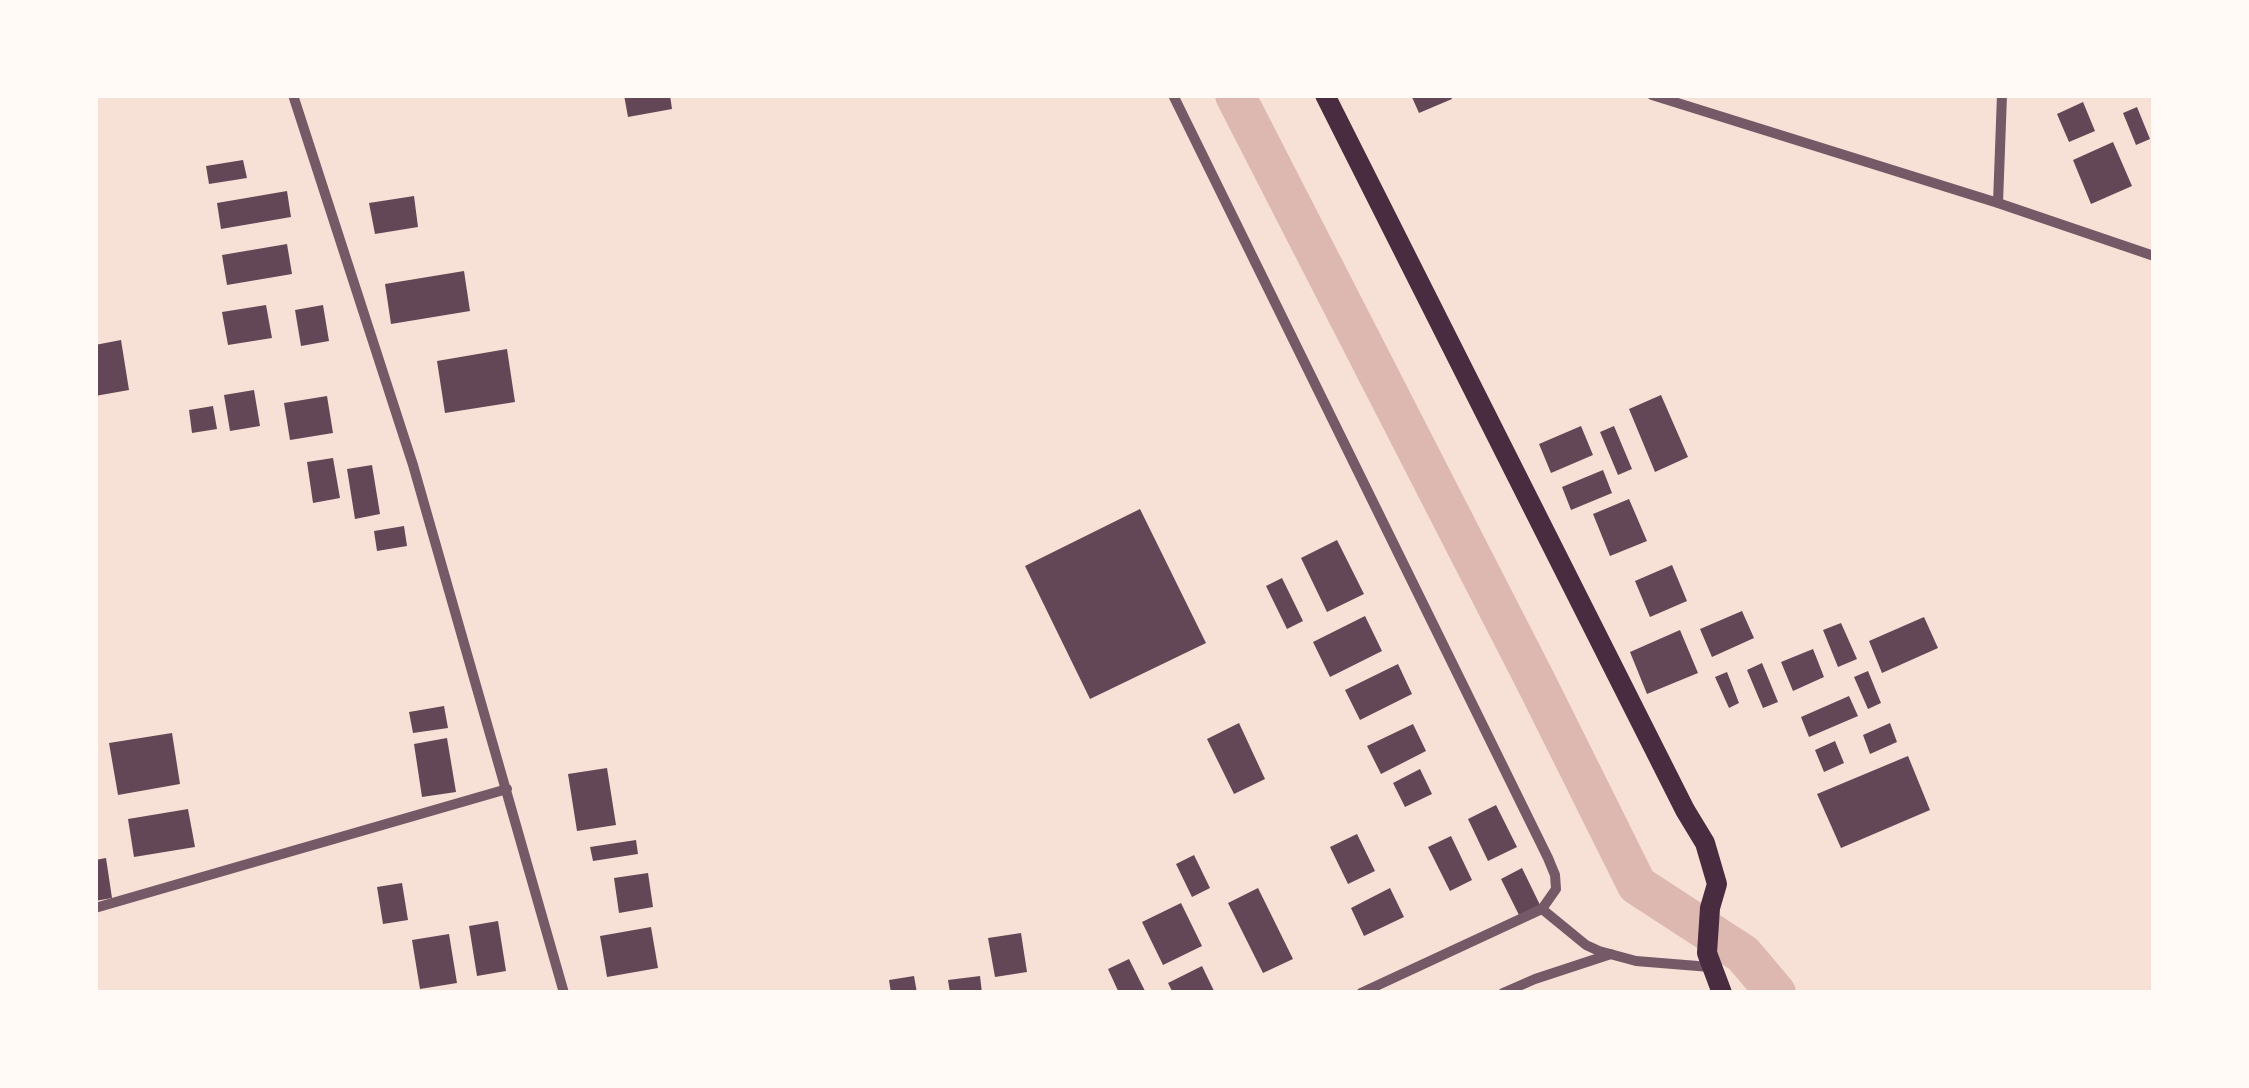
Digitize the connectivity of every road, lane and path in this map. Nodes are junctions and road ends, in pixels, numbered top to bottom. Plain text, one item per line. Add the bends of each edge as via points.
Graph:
1 (293, 95) edge
2 (1173, 95) edge
3 (1325, 95) edge
4 (1652, 95) edge
5 (2002, 95) edge
6 (1998, 203) junction
7 (2154, 256) edge
8 (507, 789) junction
9 (95, 908) edge
10 (1542, 908) junction
11 (1612, 954) junction
12 (1710, 967) junction
13 (564, 993) edge
14 (1361, 993) edge
15 (1502, 993) edge
16 (1722, 993) edge

1 - 8 street via 413,466
2 - 10 street via 1548,858 1556,889
3 - 12 main road via 1705,842 1717,884 1706,940
4 - 6 street
5 - 6 street
6 - 7 street
8 - 9 street
8 - 13 street
10 - 11 street via 1586,945
10 - 14 street
11 - 12 street
11 - 15 street
12 - 16 main road

